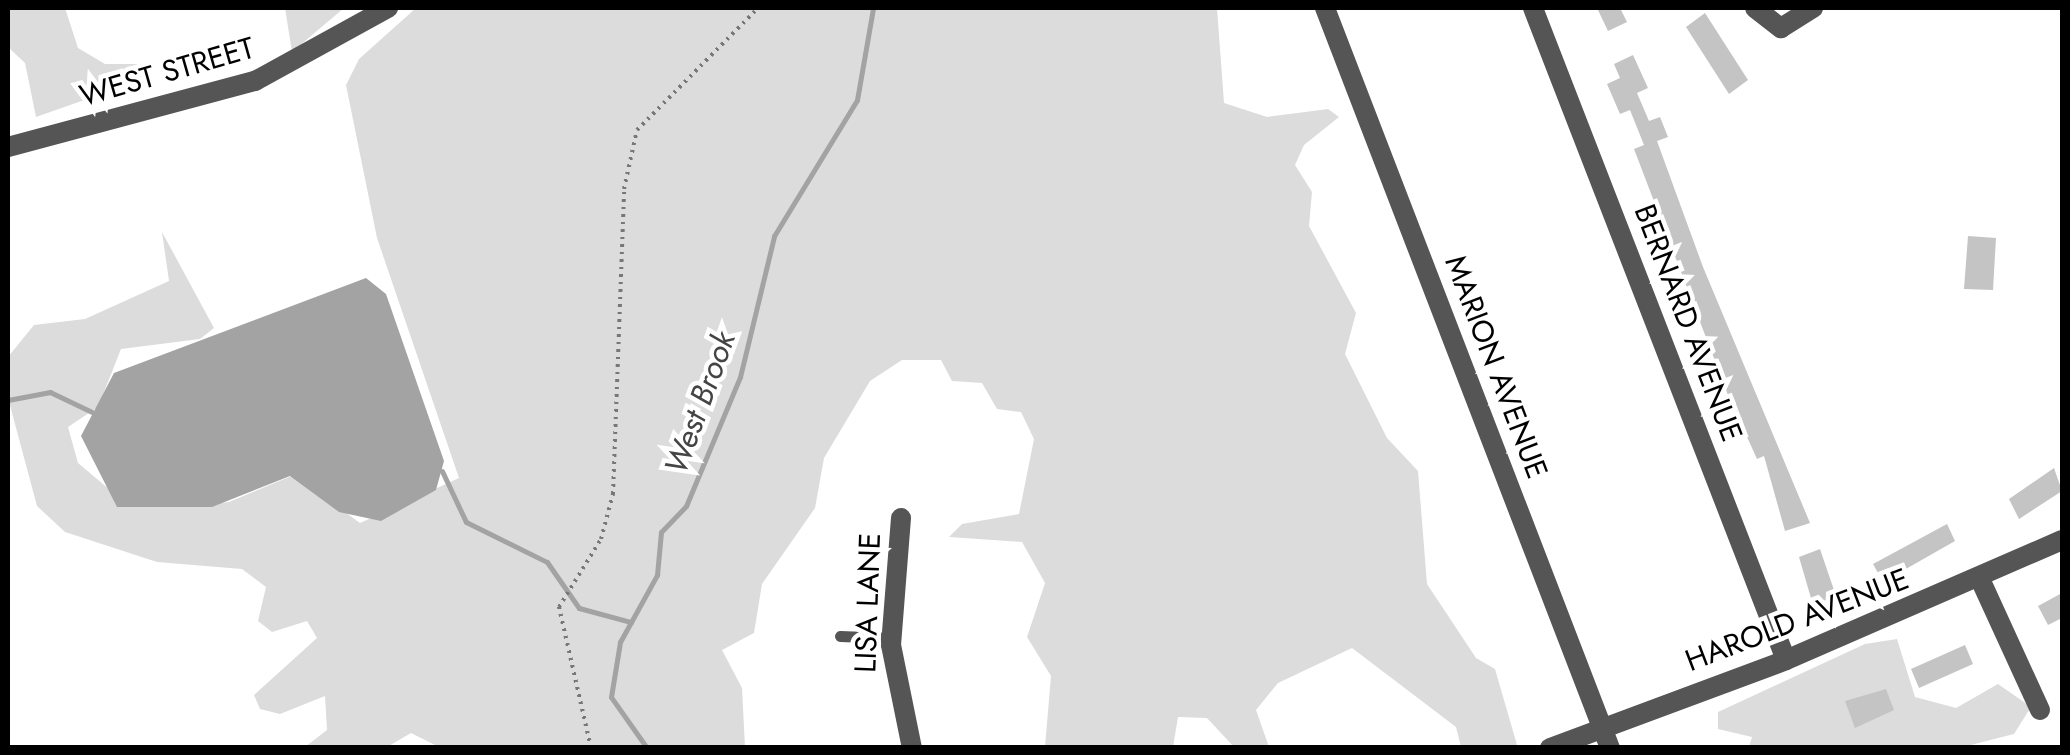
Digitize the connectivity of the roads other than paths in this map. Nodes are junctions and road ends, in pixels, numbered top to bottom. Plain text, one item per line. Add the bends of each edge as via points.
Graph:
1 (388, 8) edge
2 (1325, 8) edge
3 (1534, 8) edge
4 (1755, 8) edge
5 (1813, 8) edge
6 (8, 147) edge
7 (901, 518) dead end
8 (2062, 540) edge
9 (1980, 580) junction
10 (840, 636) dead end
11 (892, 638) junction
12 (1786, 660) junction
13 (2040, 710) dead end
14 (1602, 727) junction
15 (912, 748) edge
16 (1550, 748) edge
17 (1610, 748) edge

1 - 6 street, WEST STREET via 256,81
2 - 14 street, MARION AVENUE
3 - 12 street, BERNARD AVENUE
4 - 5 street via 1782,28
7 - 11 street, LISA LANE
8 - 9 street, HAROLD AVENUE
9 - 12 street, HAROLD AVENUE
9 - 13 street
10 - 11 lane
11 - 15 street, LISA LANE
12 - 14 street, HAROLD AVENUE
14 - 16 street, HAROLD AVENUE
14 - 17 street, MARION AVENUE

